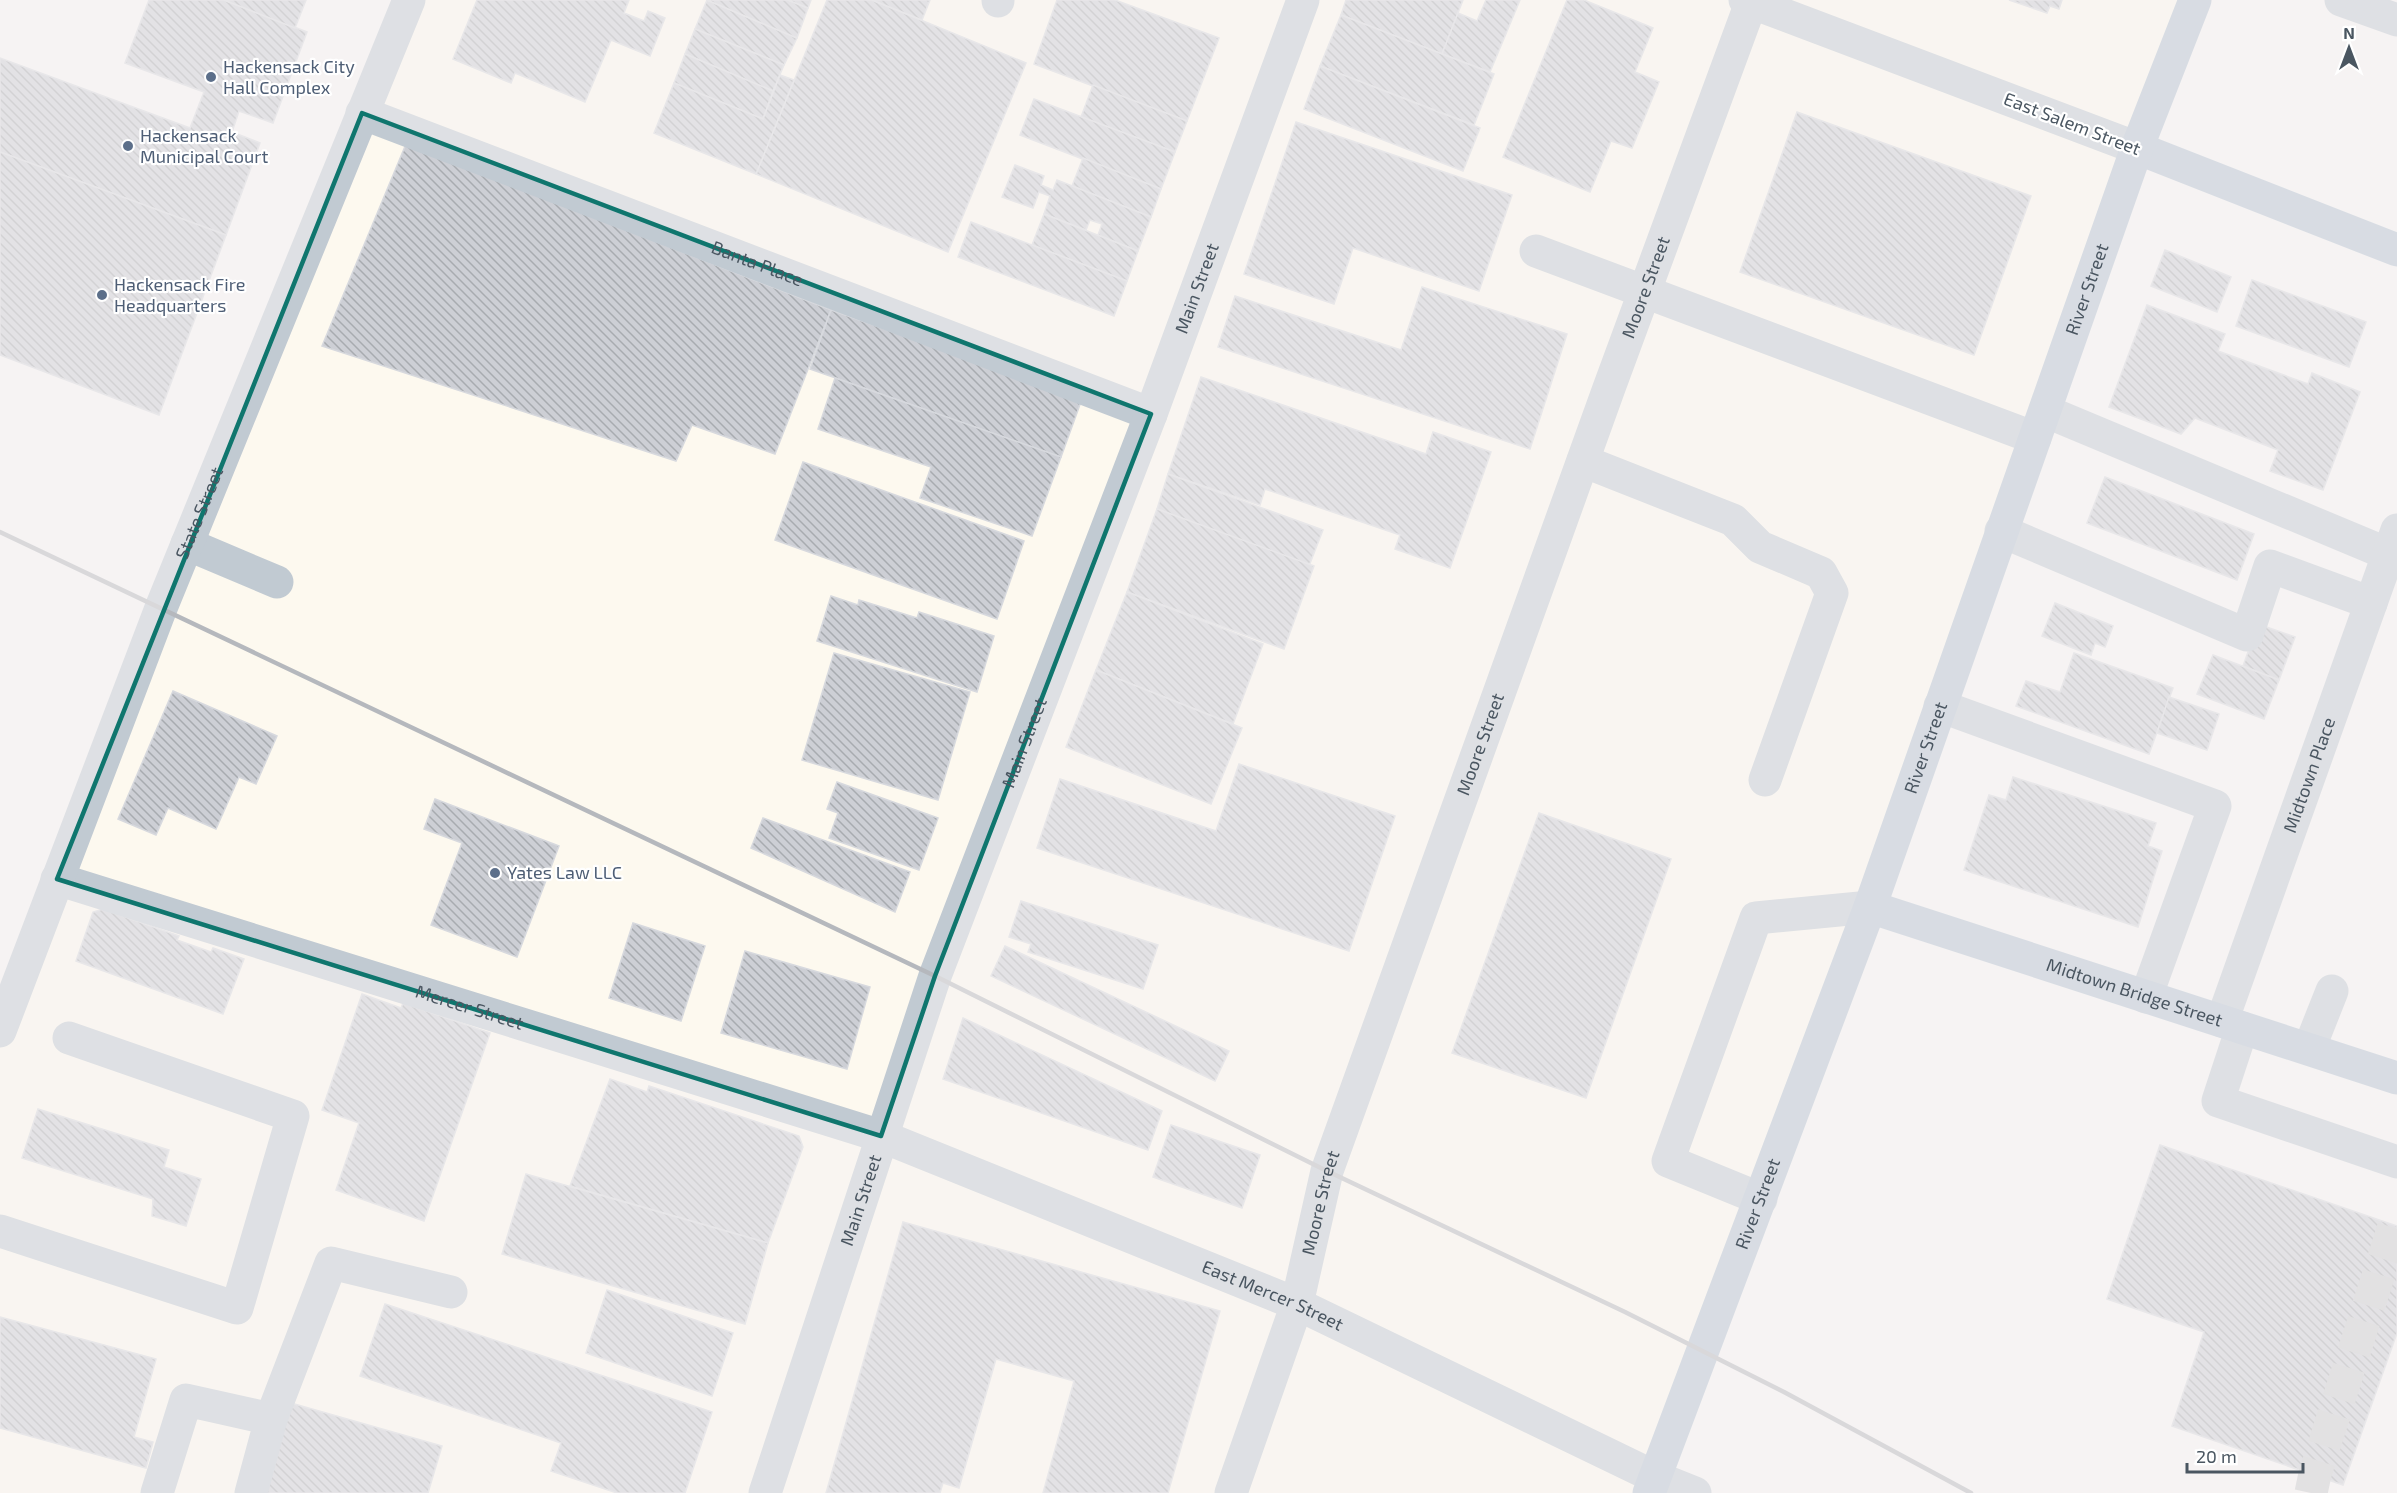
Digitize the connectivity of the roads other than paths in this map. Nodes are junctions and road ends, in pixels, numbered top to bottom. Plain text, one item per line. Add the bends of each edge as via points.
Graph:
1 (409, 0) edge
2 (1304, 0) edge
3 (2195, 0) edge
4 (2341, 0) edge
5 (1750, 1) edge
6 (2397, 20) edge
7 (362, 113) junction
8 (2137, 148) junction
9 (2397, 250) edge
10 (1536, 251) dead end
11 (1646, 290) junction
12 (1151, 414) junction
13 (2040, 424) junction
14 (1584, 461) junction
15 (2001, 531) junction
16 (2393, 542) edge
17 (187, 544) junction
18 (277, 582) dead end
19 (2371, 603) junction
20 (1940, 706) junction
21 (1765, 780) dead end
22 (57, 879) junction
23 (1870, 907) junction
24 (2332, 991) dead end
25 (2146, 997) junction
26 (1, 1023) edge
27 (2232, 1024) junction
28 (69, 1038) dead end
29 (2309, 1049) junction
30 (2397, 1078) edge
31 (881, 1136) junction
32 (2397, 1162) edge
33 (1761, 1199) junction
34 (0, 1231) edge
35 (451, 1292) dead end
36 (1297, 1304) junction
37 (271, 1419) junction
38 (1652, 1485) edge
39 (157, 1493) edge
40 (251, 1493) edge
41 (765, 1493) edge
42 (1231, 1493) edge
43 (1695, 1493) edge

1 - 7 street, State Street
2 - 12 street, Main Street
3 - 8 main road, River Street
4 - 6 street
5 - 8 street, East Salem Street
5 - 11 street, Moore Street
7 - 12 street, Banta Place
7 - 17 street, State Street
8 - 9 main road, East Salem Street
8 - 13 main road, River Street
10 - 11 street
11 - 13 street
11 - 14 street, Moore Street
12 - 31 street, Main Street via 934,976
13 - 15 main road, River Street
13 - 16 street
14 - 21 street via 1733,520 1760,547 1821,573 1832,593
14 - 36 street, Moore Street via 1327,1171
15 - 19 street via 2247,635 2270,566
15 - 20 main road, River Street
16 - 19 street, Midtown Place
17 - 18 street
17 - 22 street, State Street
19 - 27 street, Midtown Place
20 - 23 main road, River Street
20 - 25 street via 2215,806
22 - 26 street, State Street
22 - 31 street, Mercer Street
23 - 25 main road, Midtown Bridge Street
23 - 33 main road, River Street
23 - 33 street via 1756,918 1668,1161
24 - 29 street
25 - 27 main road, Midtown Bridge Street
27 - 29 main road, Midtown Bridge Street
27 - 32 street, Midtown Place via 2218,1101
28 - 34 street via 293,1116 237,1308
29 - 30 main road, Midtown Bridge Street
31 - 36 street, East Mercer Street
31 - 41 street, Main Street
33 - 38 main road, River Street
35 - 37 street via 331,1263
36 - 38 street, East Mercer Street
36 - 42 street, Moore Street
37 - 39 street via 186,1400
37 - 40 street
38 - 43 street, East Mercer Street

